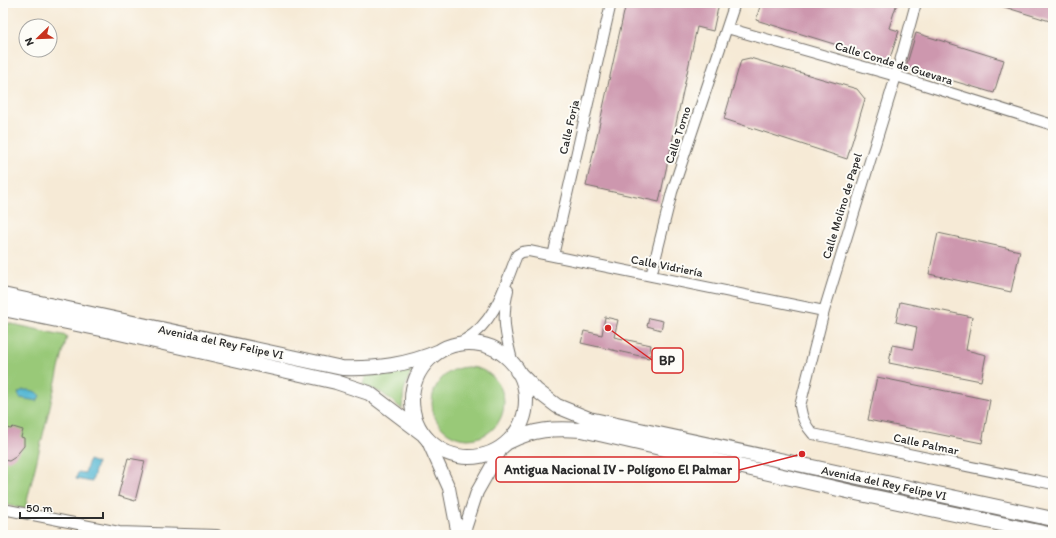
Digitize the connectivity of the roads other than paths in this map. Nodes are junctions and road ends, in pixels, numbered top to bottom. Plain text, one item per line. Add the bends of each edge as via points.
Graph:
1 (611, 3) edge
2 (735, 3) edge
3 (916, 3) edge
4 (727, 28) junction
5 (896, 76) junction
6 (1053, 125) edge
7 (553, 256) junction
8 (513, 265) junction
9 (651, 276) junction
10 (3, 295) edge
11 (3, 309) edge
12 (824, 311) junction
13 (446, 349) junction
14 (515, 368) junction
15 (802, 418) joint
16 (424, 436) junction
17 (506, 444) junction
18 (1053, 484) edge
19 (3, 509) edge
20 (1053, 519) edge
21 (217, 535) edge
22 (458, 535) edge
23 (464, 535) edge
24 (1053, 535) edge

1 - 7 street, Calle Forja
2 - 4 street, Calle Torno
3 - 5 street, Calle Molino de Papel
4 - 5 street, Calle Conde de Guevara
4 - 9 street, Calle Torno via 672,192
5 - 6 street, Calle Conde de Guevara
5 - 12 street, Calle Molino de Papel
7 - 8 street, Calle Vidriería via 522,252 517,255
7 - 9 street, Calle Vidriería
8 - 13 street via 490,317 473,334
8 - 14 street via 505,302 504,324
9 - 12 street, Calle Vidriería
10 - 13 main road, Avenida del Rey Felipe VI via 342,368 403,364 421,360
11 - 16 main road, Avenida del Rey Felipe VI via 336,382 369,393
12 - 15 street, Calle Molino de Papel via 800,406
13 - 14 main road via 465,344 478,344 503,355
13 - 16 main road via 425,364 416,380 412,398 414,417
14 - 17 main road via 523,383 525,408 519,426
14 - 20 main road, Avenida del Rey Felipe VI via 536,390 557,406 589,419
15 - 18 street, Calle Palmar via 813,434
16 - 17 main road via 438,449 454,456 488,454
16 - 22 street via 449,488
17 - 23 street via 477,492
17 - 24 main road, Avenida del Rey Felipe VI via 522,435 555,428 582,430
19 - 21 street via 119,532

